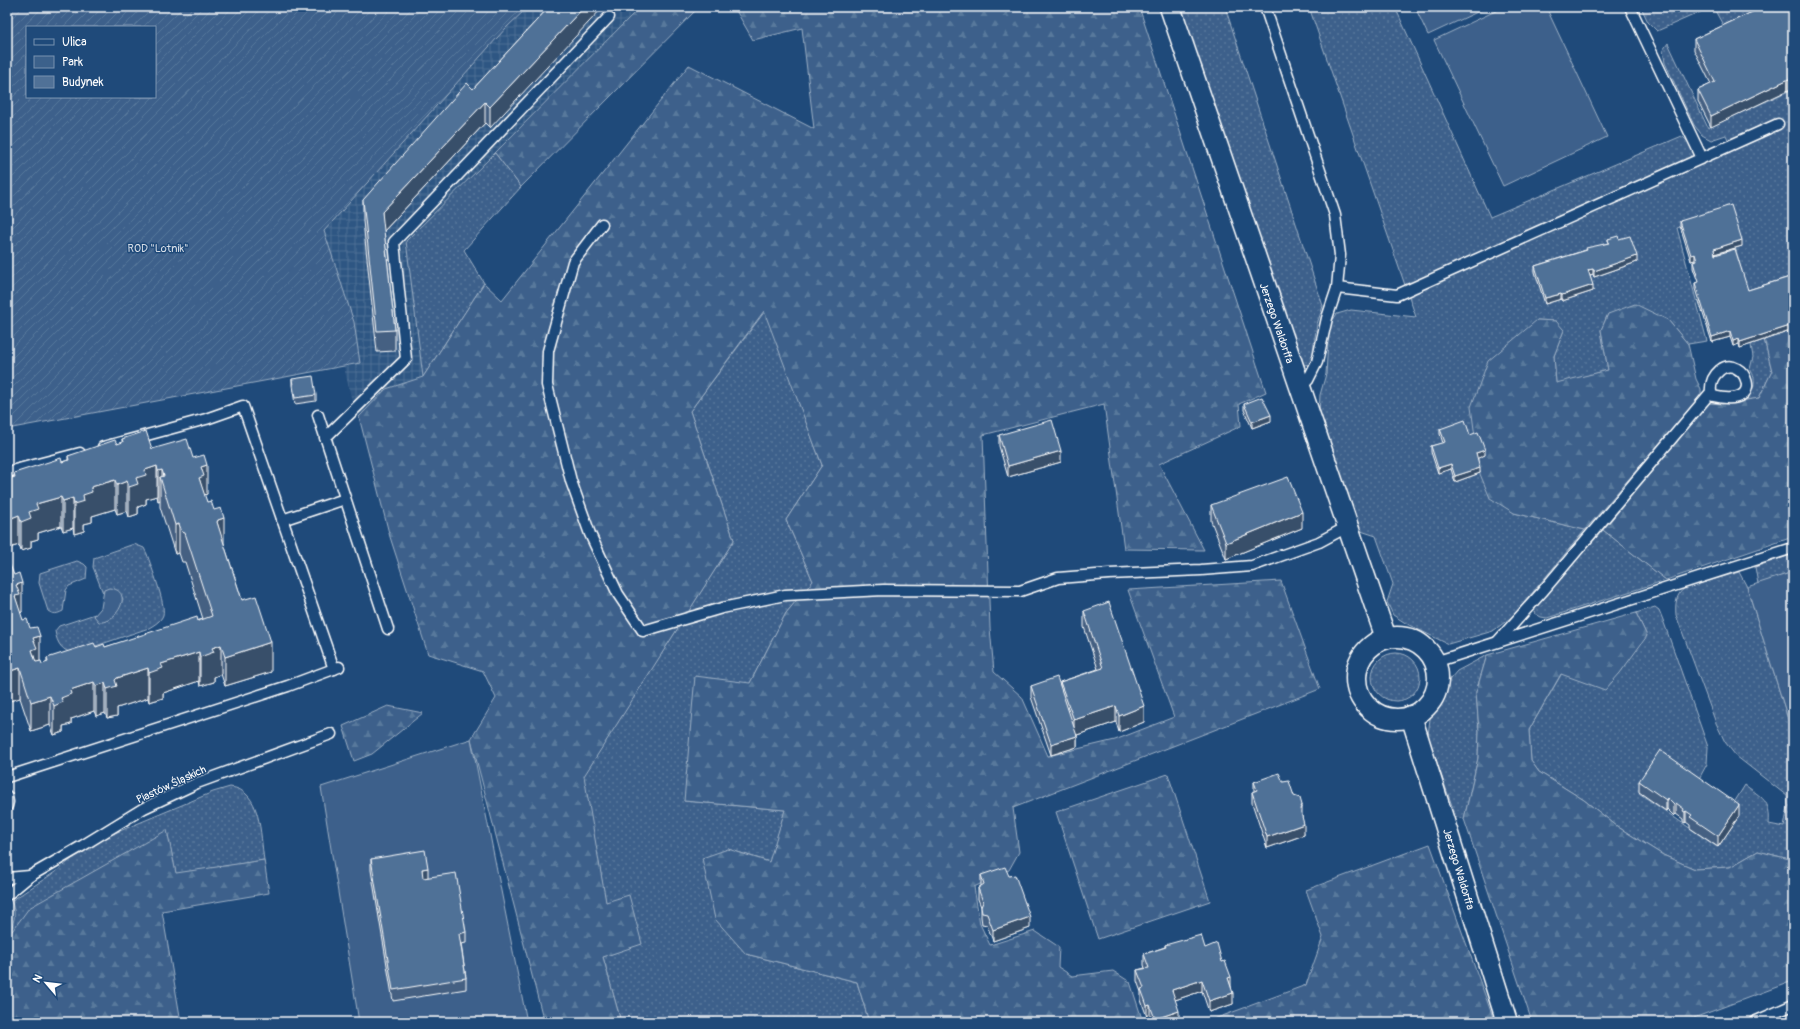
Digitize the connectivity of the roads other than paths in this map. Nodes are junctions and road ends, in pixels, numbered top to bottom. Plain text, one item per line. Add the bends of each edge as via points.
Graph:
1 (1170, 7) edge
2 (1265, 7) edge
3 (1630, 7) edge
4 (609, 17) dead end
5 (1778, 124) dead end
6 (1702, 158) junction
7 (602, 224) dead end
8 (1337, 288) junction
9 (1299, 389) junction
10 (1711, 392) dead end
11 (318, 415) dead end
12 (325, 438) junction
13 (7, 472) edge
14 (345, 499) junction
15 (282, 520) junction
16 (1347, 527) junction
17 (1793, 548) edge
18 (388, 629) dead end
19 (1386, 638) junction
20 (1498, 641) junction
21 (1435, 662) junction
22 (1411, 716) junction
23 (331, 734) dead end
24 (7, 777) edge
25 (7, 796) edge
26 (7, 806) edge
27 (30, 876) junction
28 (7, 878) edge
29 (7, 895) edge
30 (1793, 1006) edge
31 (1507, 1022) edge
32 (1754, 1022) edge

1 - 9 street, Jerzego Waldorffa
2 - 8 lane via 1335,215 1340,255
3 - 6 lane
4 - 12 lane via 394,242 406,359
5 - 6 lane
6 - 8 lane via 1397,295
7 - 16 lane via 573,262 548,351 547,385 572,481 590,534 618,594 644,632 722,608 785,595 883,590 1020,591 1058,578 1252,566 1319,542
8 - 9 lane via 1326,318 1317,362 1308,380
9 - 16 street, Jerzego Waldorffa
10 - 20 lane
11 - 12 lane
12 - 14 lane
13 - 15 lane via 206,419 243,406
14 - 15 lane
14 - 18 lane
15 - 24 lane via 337,668
16 - 19 street, Jerzego Waldorffa
17 - 20 lane
19 - 21 street via 1398,637 1420,644
19 - 22 street via 1374,644 1364,654 1358,666 1356,679 1359,693 1375,712 1392,718
20 - 21 lane
21 - 22 street via 1437,688 1432,700 1423,710
22 - 31 street, Jerzego Waldorffa
23 - 27 lane, Piastów Śląskich via 197,782 144,808
25 - 26 lane
27 - 28 lane, Piastów Śląskich
27 - 29 lane, Piastów Śląskich
30 - 32 lane

